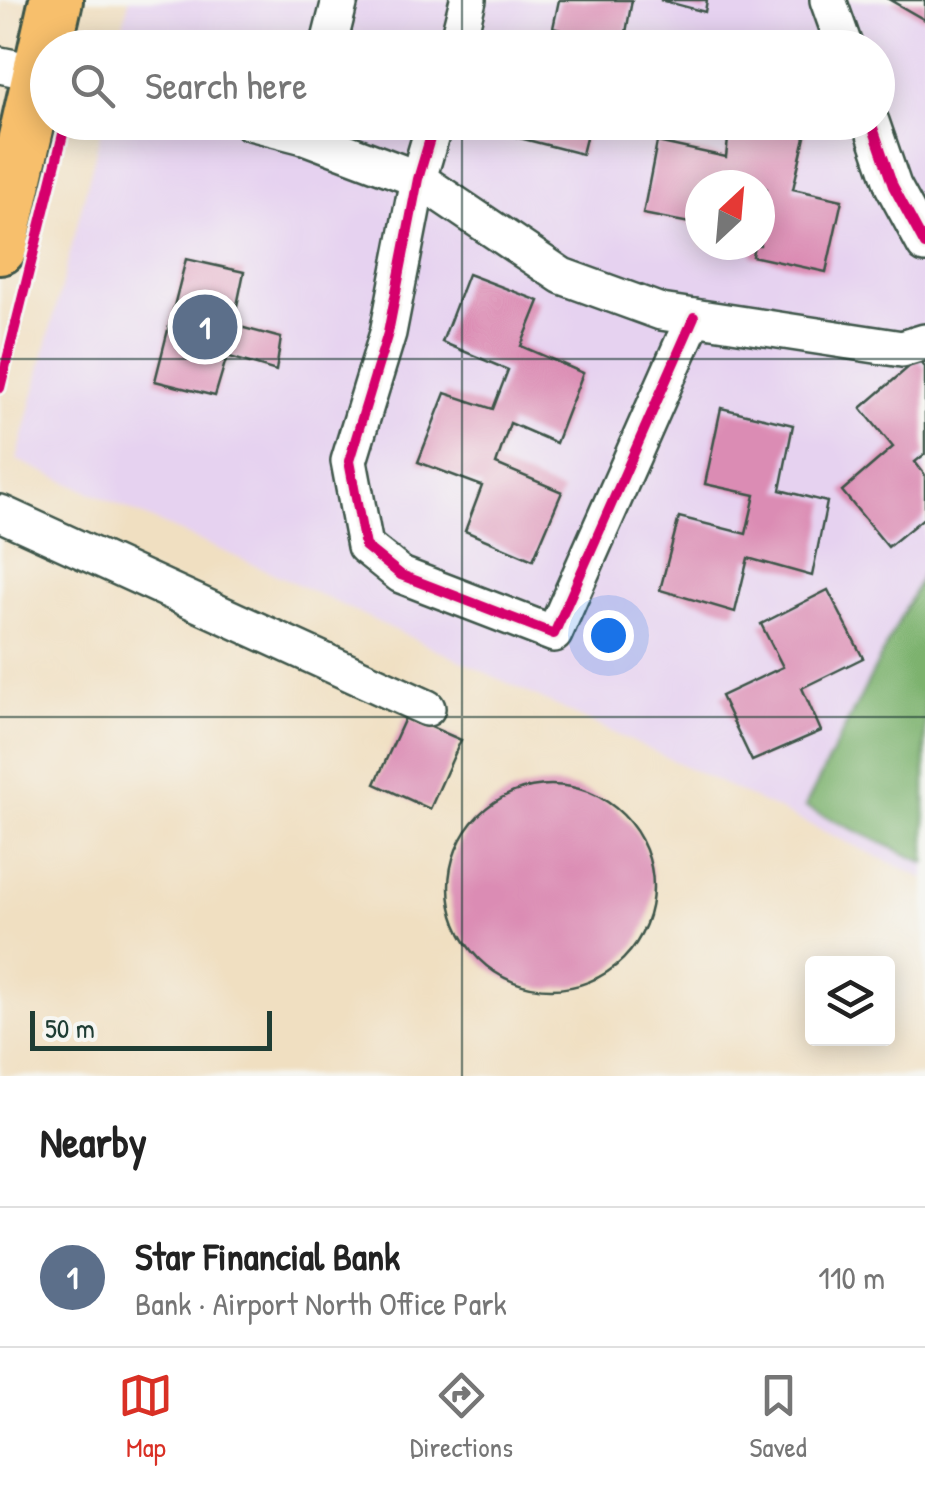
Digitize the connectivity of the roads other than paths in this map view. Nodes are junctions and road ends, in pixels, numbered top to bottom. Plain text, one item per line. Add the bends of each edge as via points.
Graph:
1 (56, 0) edge
2 (340, 0) edge
3 (468, 0) edge
4 (828, 0) edge
5 (45, 30) edge
6 (332, 30) edge
7 (460, 30) edge
8 (838, 30) edge
9 (29, 71) edge
10 (331, 140) edge
11 (430, 140) edge
12 (876, 140) edge
13 (418, 179) junction
14 (925, 245) edge
15 (0, 248) edge
16 (694, 317) junction
17 (925, 342) edge
18 (0, 513) edge
19 (427, 708) dead end

1 - 5 highway
2 - 6 street
3 - 7 street
4 - 8 street
9 - 15 highway
10 - 13 street
11 - 13 street
12 - 14 street
13 - 16 street via 562,276 661,312
13 - 16 street via 388,333 349,461 365,546 401,574 554,634
16 - 17 street via 902,349
18 - 19 street

